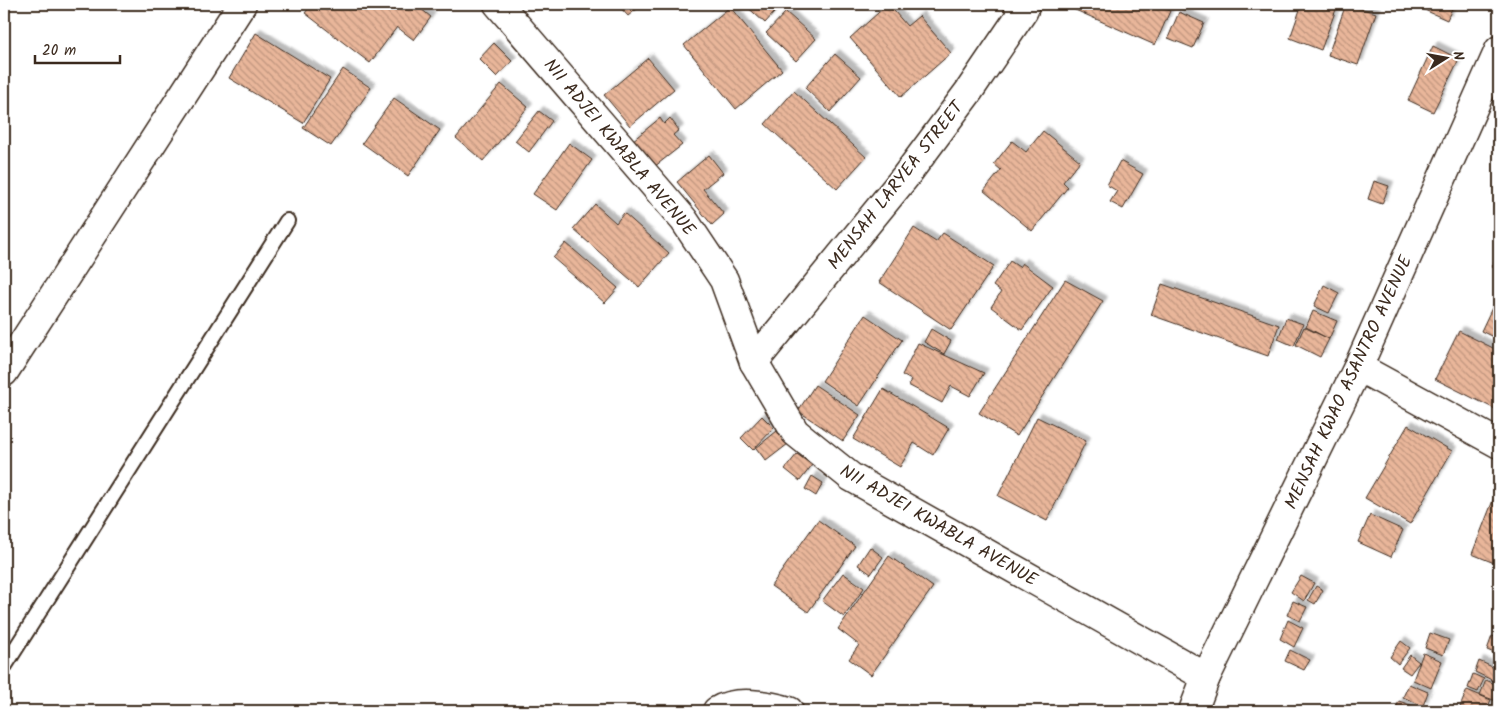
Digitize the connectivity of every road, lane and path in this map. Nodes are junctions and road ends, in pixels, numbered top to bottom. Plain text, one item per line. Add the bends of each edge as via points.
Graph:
1 (242, 4) edge
2 (498, 4) edge
3 (1023, 6) edge
4 (1499, 50) edge
5 (287, 220) dead end
6 (754, 362) junction
7 (1358, 367) junction
8 (4, 372) edge
9 (1499, 444) edge
10 (4, 667) edge
11 (1206, 677) junction
12 (717, 711) edge
13 (789, 711) edge
14 (1192, 711) edge

1 - 8 street
2 - 6 street, NII ADJEI KWABLA AVENUE via 684,220 724,280
3 - 6 street, MENSAH LARYEA STREET via 969,91 905,177
4 - 7 street, MENSAH KWAO ASANTRO AVENUE
5 - 10 lane
6 - 11 street, NII ADJEI KWABLA AVENUE via 795,432 851,477
7 - 9 street
7 - 11 street, MENSAH KWAO ASANTRO AVENUE
11 - 14 street, MENSAH KWAO ASANTRO AVENUE
12 - 13 street via 757,703

